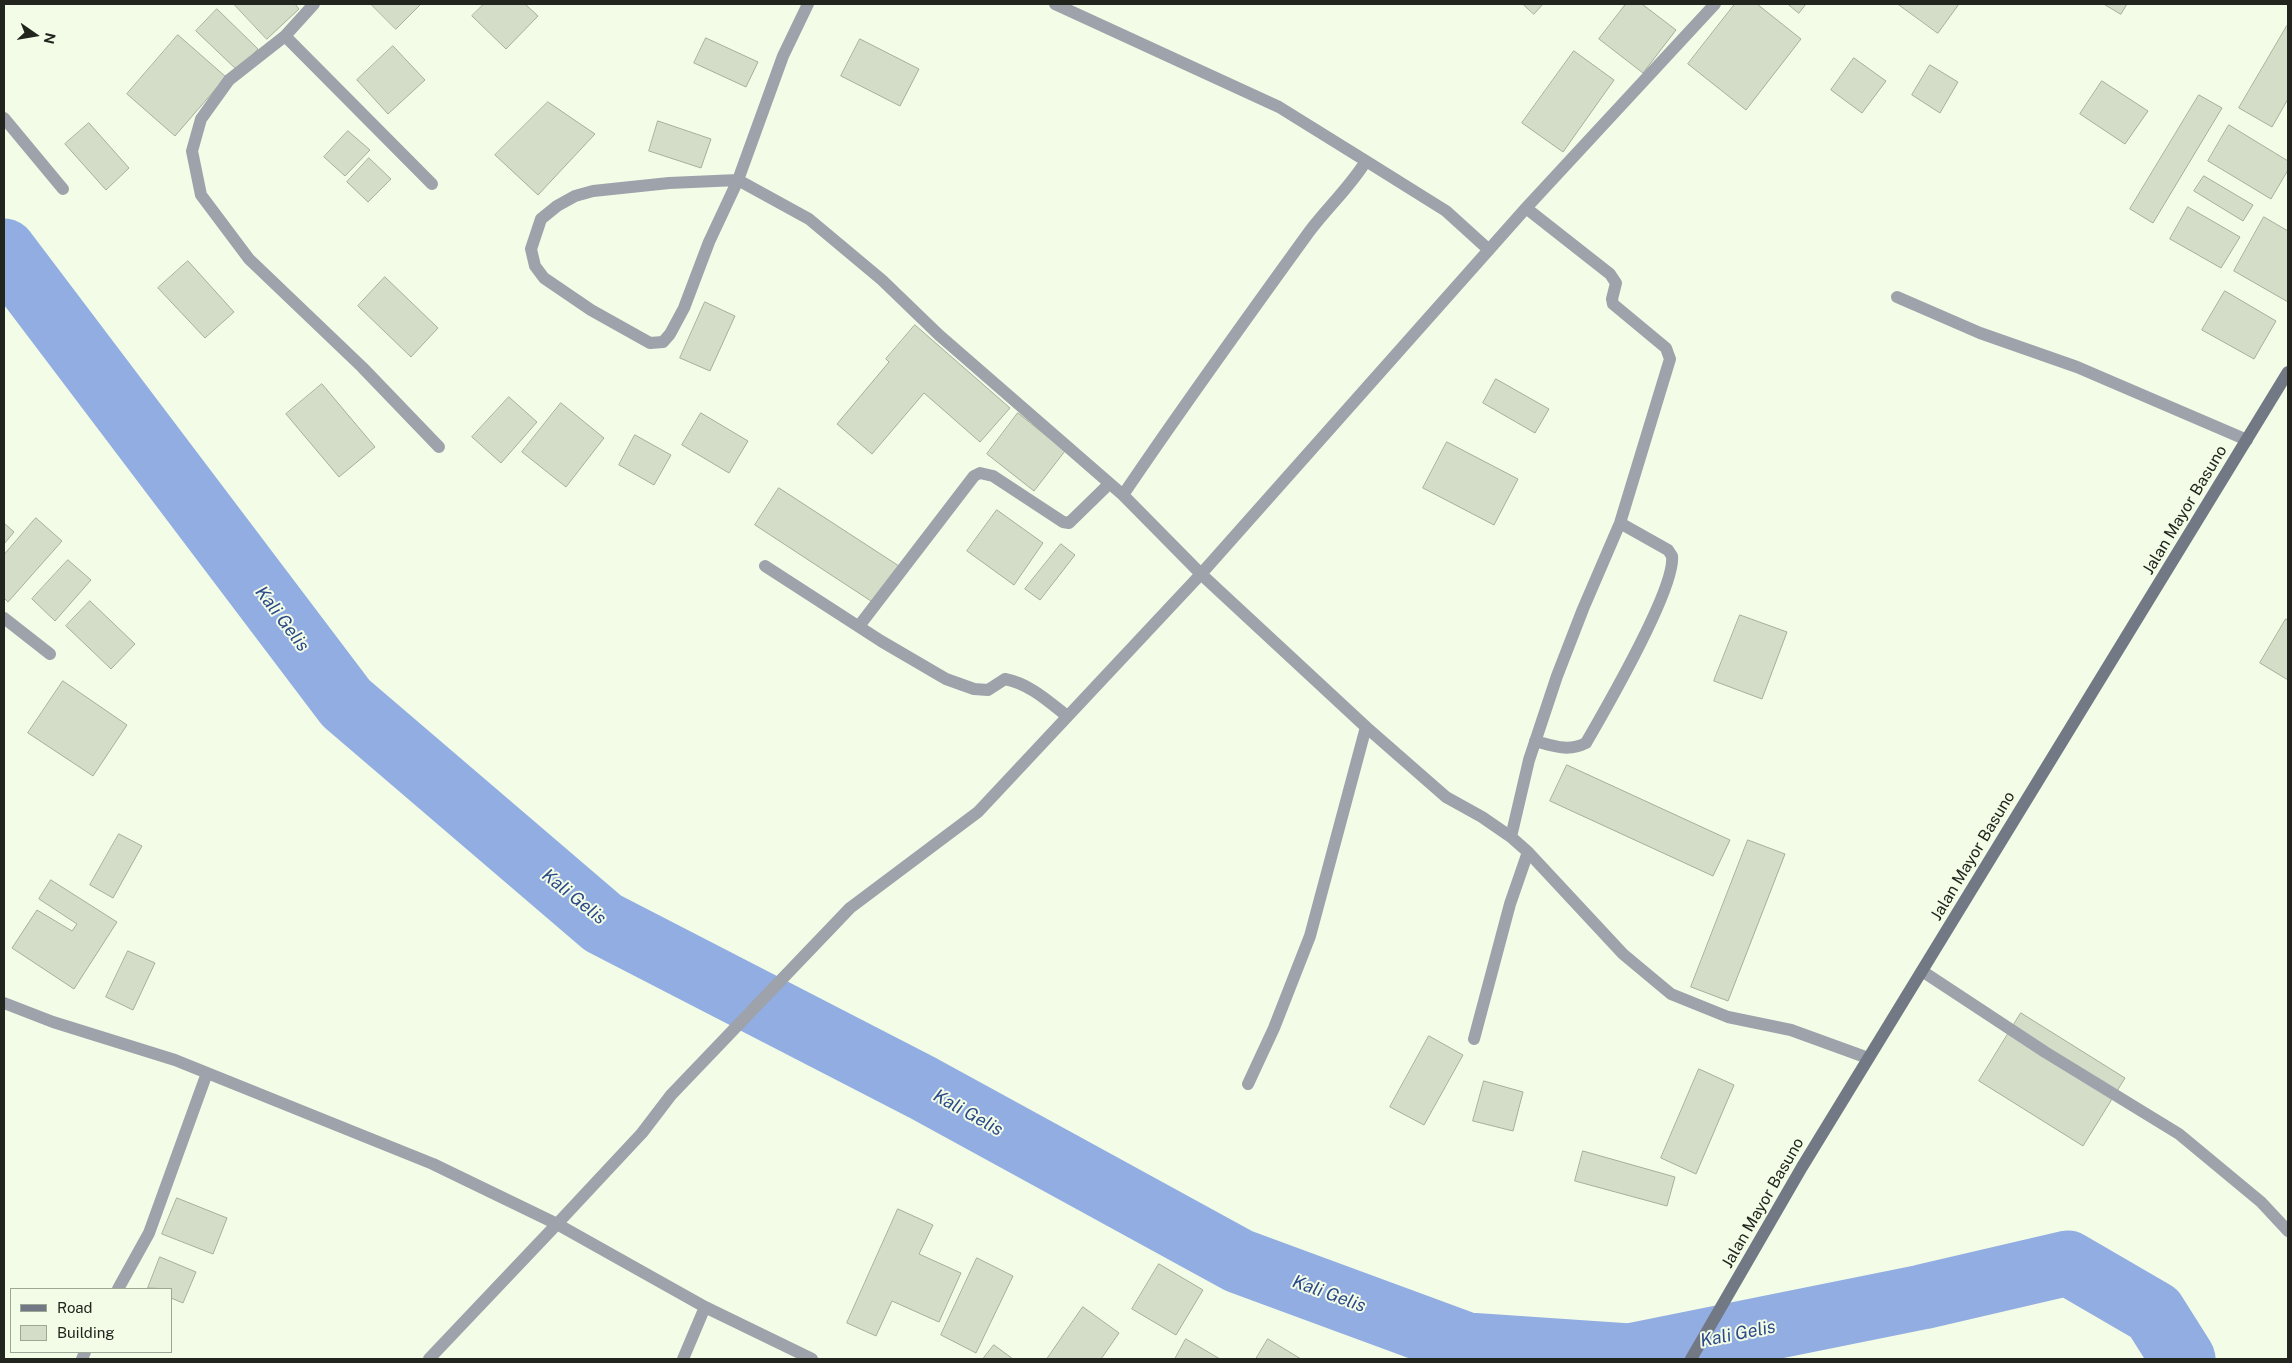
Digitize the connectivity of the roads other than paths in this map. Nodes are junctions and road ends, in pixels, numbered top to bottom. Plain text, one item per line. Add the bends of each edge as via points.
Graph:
1 (314, 4) edge
2 (808, 4) edge
3 (1055, 4) edge
4 (1715, 4) edge
5 (286, 36) junction
6 (4, 118) edge
7 (1366, 161) junction
8 (738, 180) junction
9 (432, 184) dead end
10 (63, 189) dead end
11 (1526, 208) junction
12 (1489, 250) junction
13 (1897, 297) dead end
14 (2288, 372) edge
15 (2247, 440) junction
16 (439, 447) dead end
17 (1109, 484) junction
18 (1123, 494) junction
19 (1620, 523) junction
20 (765, 566) dead end
21 (1201, 574) junction
22 (4, 618) edge
23 (859, 626) junction
24 (50, 654) dead end
25 (1067, 716) junction
26 (1366, 727) junction
27 (1535, 741) junction
28 (1511, 837) junction
29 (1528, 852) junction
30 (1922, 971) junction
31 (4, 1003) edge
32 (1474, 1039) dead end
33 (1868, 1058) junction
34 (207, 1073) junction
35 (1248, 1084) dead end
36 (557, 1224) junction
37 (2288, 1231) edge
38 (119, 1288) edge
39 (705, 1307) junction
40 (429, 1359) edge
41 (683, 1359) edge
42 (812, 1359) edge
43 (1691, 1359) edge

1 - 5 street
2 - 8 street via 783,56
3 - 7 street via 1279,106
4 - 11 street
5 - 9 street
5 - 16 street via 229,80 201,119 192,151 201,196 249,259 362,366
6 - 10 street
7 - 12 street via 1446,211
7 - 18 street via 1305,238
8 - 8 street via 669,183 575,196 541,219 531,249 535,266 544,278 591,310 650,343 663,342 684,308 709,242
8 - 17 street via 809,219 882,280 939,336
11 - 12 street
11 - 19 street via 1610,274 1616,283 1613,304 1669,353 1668,368
12 - 21 street
13 - 15 street via 1980,333 2077,367
14 - 15 main road, Jalan Mayor Basuno
15 - 30 main road, Jalan Mayor Basuno
17 - 18 street
17 - 23 street via 1069,523 1062,522 993,476 980,473 974,476
18 - 21 street
19 - 27 street via 1576,626
19 - 27 street via 1668,550 1672,556 1671,573 1627,668 1586,743 1577,748 1562,749
20 - 23 street
21 - 25 street
21 - 26 street
22 - 24 street
23 - 25 street via 958,685 988,690 1005,679 1015,681 1043,696
25 - 36 street via 978,812 850,908 671,1095 642,1134
26 - 28 street via 1446,796
26 - 35 street via 1310,936
27 - 28 street
28 - 29 street
29 - 32 street via 1510,904
29 - 33 street via 1623,954 1671,994 1728,1017 1791,1030
30 - 33 main road, Jalan Mayor Basuno
30 - 37 street via 2179,1134 2261,1202
31 - 34 street
33 - 43 main road, Jalan Mayor Basuno
34 - 36 street via 433,1164
34 - 38 street via 149,1233
36 - 39 street
36 - 40 street
39 - 41 street
39 - 42 street

